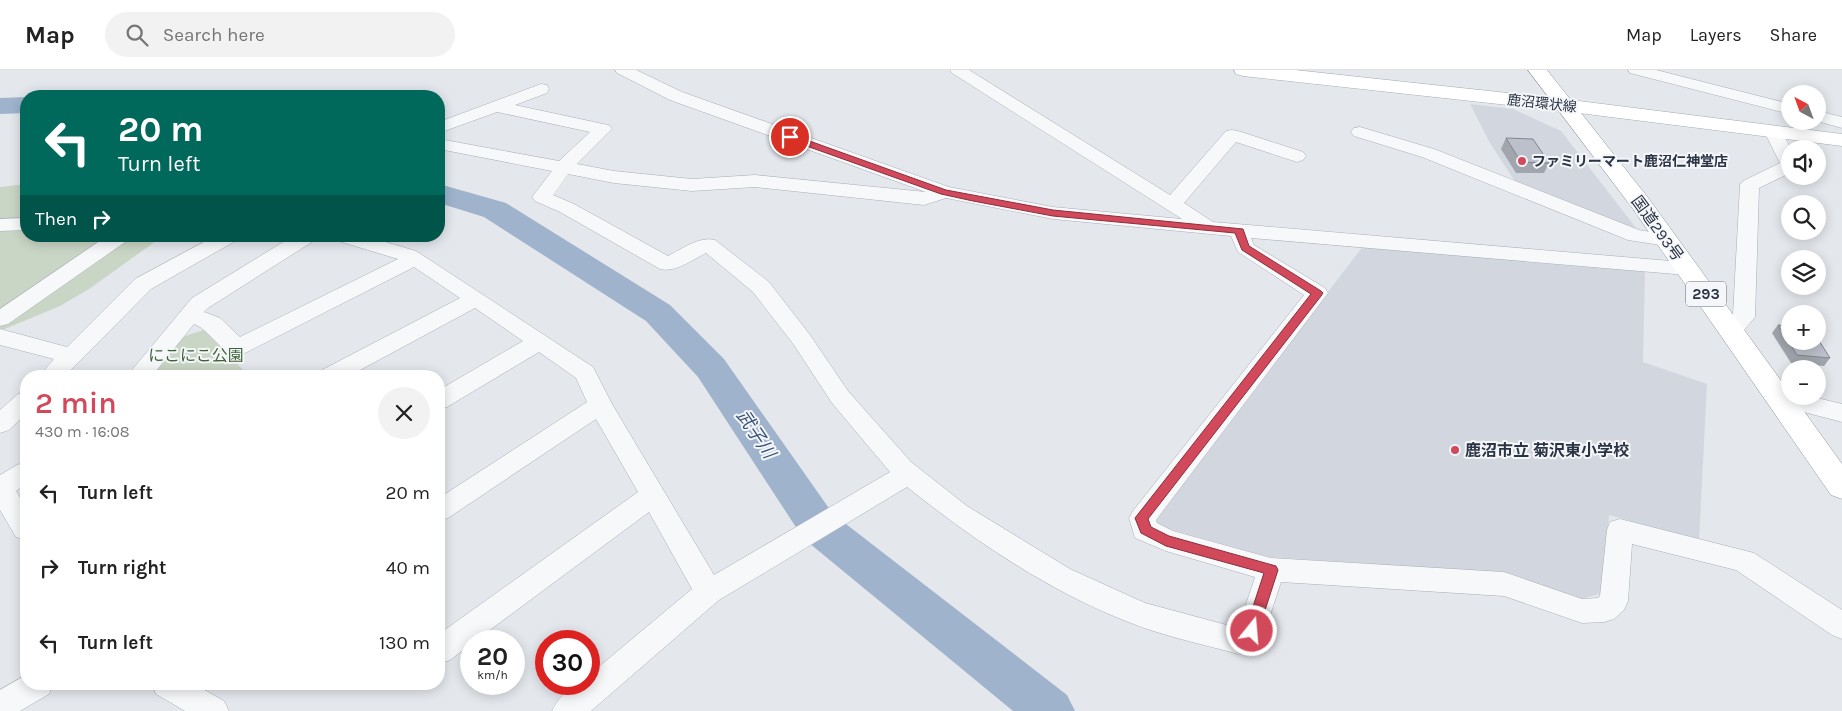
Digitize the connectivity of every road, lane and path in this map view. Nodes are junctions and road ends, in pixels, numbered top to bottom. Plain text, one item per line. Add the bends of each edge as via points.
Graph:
1 (624, 70) edge
2 (958, 70) edge
3 (1243, 70) edge
4 (1537, 70) edge
5 (1636, 70) edge
6 (541, 88) dead end
7 (1563, 105) junction
8 (495, 106) junction
9 (1781, 107) edge
10 (1826, 118) edge
11 (1842, 123) edge
12 (445, 126) edge
13 (1781, 129) edge
14 (1807, 130) edge
15 (1772, 131) junction
16 (1360, 132) dead end
17 (1842, 140) edge
18 (445, 145) edge
19 (1781, 148) edge
20 (1297, 156) dead end
21 (564, 167) junction
22 (1781, 170) edge
23 (944, 192) junction
24 (1172, 205) junction
25 (20, 224) edge
26 (0, 225) edge
27 (1210, 228) junction
28 (1239, 231) junction
29 (1667, 240) junction
30 (112, 242) edge
31 (219, 242) edge
32 (298, 242) edge
33 (362, 242) edge
34 (414, 259) junction
35 (1687, 268) junction
36 (475, 299) junction
37 (190, 315) junction
38 (0, 319) edge
39 (1732, 330) junction
40 (0, 337) edge
41 (540, 341) junction
42 (73, 356) junction
43 (58, 370) edge
44 (145, 370) edge
45 (341, 370) edge
46 (445, 397) edge
47 (1777, 398) junction
48 (600, 405) junction
49 (20, 406) edge
50 (1842, 413) edge
51 (0, 424) edge
52 (908, 474) junction
53 (20, 476) edge
54 (1842, 487) edge
55 (0, 488) edge
56 (653, 495) junction
57 (445, 507) edge
58 (20, 520) edge
59 (1271, 570) junction
60 (709, 592) junction
61 (1842, 626) edge
62 (445, 646) edge
63 (28, 690) edge
64 (177, 690) edge
65 (0, 706) edge
66 (213, 711) edge
67 (568, 711) edge

1 - 23 street via 676,96
2 - 24 street
3 - 7 main road, 鹿沼環状線
4 - 7 main road, 国道293号 / 293
5 - 9 street
6 - 8 street
7 - 15 main road, 鹿沼環状線
7 - 29 main road, 国道293号 / 293
8 - 12 street
8 - 21 street via 603,129
10 - 11 street
13 - 15 main road, 鹿沼環状線
14 - 17 main road, 鹿沼環状線
15 - 19 street
16 - 29 street via 1428,153 1635,236
18 - 21 street
20 - 24 street via 1232,135
21 - 23 street via 614,177 692,185 755,181 924,199
21 - 52 street via 542,197 667,264 708,244 761,287 840,397
22 - 39 street via 1750,185 1744,316
23 - 27 street via 1053,213
24 - 27 street
25 - 26 street
27 - 28 street
28 - 35 street
28 - 59 street via 1245,248 1318,293 1142,518 1145,530 1166,540
29 - 35 main road, 国道293号 / 293
30 - 38 street
31 - 42 street via 143,284
32 - 37 street via 200,303
33 - 34 street
34 - 36 street
34 - 37 street via 237,348 212,323
35 - 39 main road, 国道293号 / 293
36 - 41 street
36 - 45 street
37 - 44 street
39 - 47 main road, 国道293号 / 293
40 - 42 street
41 - 46 street
41 - 48 street via 585,373
42 - 43 street
47 - 50 street
47 - 54 main road, 国道293号 / 293
48 - 56 street
48 - 57 street
49 - 51 street
52 - 59 street via 958,513 1060,576 1140,614 1238,641 1252,631
52 - 60 street
53 - 55 street
55 - 58 street
56 - 60 street
56 - 62 street
59 - 61 street via 1504,584 1582,611 1604,610 1614,601 1620,530 1744,561
60 - 67 street
63 - 65 street
64 - 66 street

